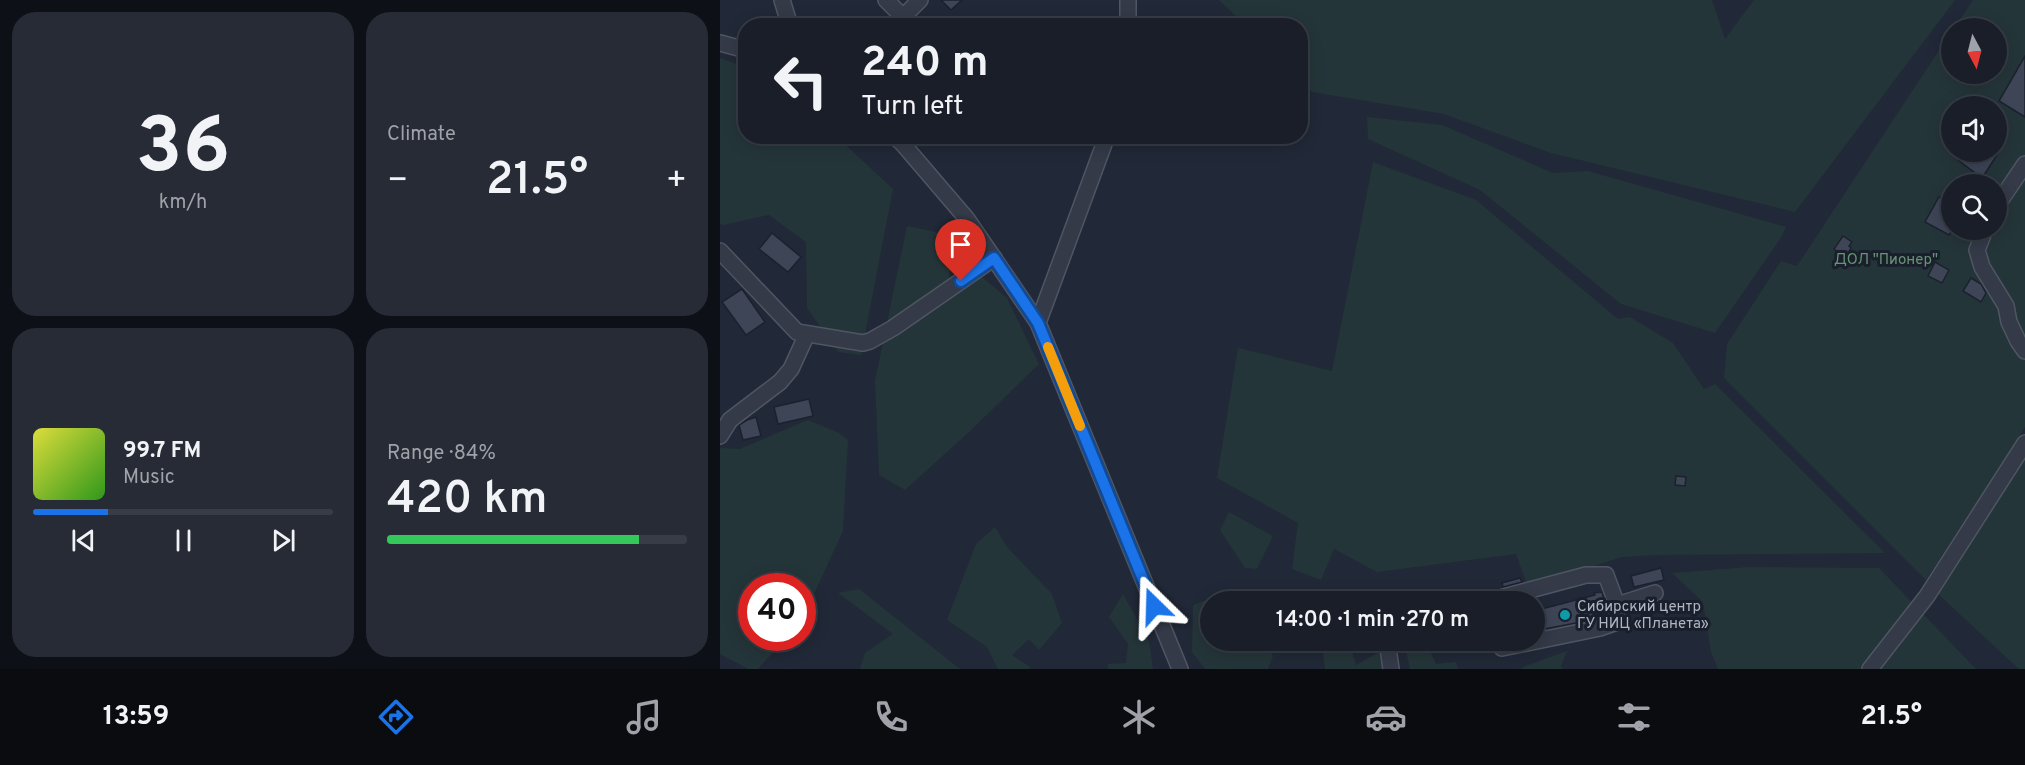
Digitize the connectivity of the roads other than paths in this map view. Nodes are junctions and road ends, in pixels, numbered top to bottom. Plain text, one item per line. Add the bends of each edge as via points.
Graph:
1 (782, 0) edge
2 (886, 0) edge
3 (920, 0) edge
4 (1128, 0) edge
5 (788, 18) edge
6 (901, 18) edge
7 (905, 18) edge
8 (1128, 18) edge
9 (720, 43) edge
10 (738, 48) edge
11 (904, 144) edge
12 (1104, 144) edge
13 (2025, 164) edge
14 (2007, 191) edge
15 (1980, 240) edge
16 (720, 251) edge
17 (994, 258) junction
18 (1038, 323) junction
19 (807, 334) junction
20 (2025, 351) edge
21 (725, 422) edge
22 (720, 436) edge
23 (2025, 443) edge
24 (1526, 591) edge
25 (1655, 593) dead end
26 (1617, 605) junction
27 (1545, 639) edge
28 (1389, 651) edge
29 (1180, 669) edge
30 (1391, 669) edge
31 (1870, 669) edge

1 - 5 street
2 - 6 street
3 - 7 street
4 - 8 street
9 - 10 street
11 - 17 street
12 - 18 street
13 - 14 street
15 - 20 street via 1977,249 1982,267 2006,306 2009,322
16 - 19 street via 797,332
17 - 18 street
17 - 19 street via 870,341
18 - 29 street
19 - 21 street via 791,369 780,382
21 - 22 street
23 - 31 street via 1927,596
24 - 26 street via 1586,575 1606,575
25 - 26 street
26 - 27 street via 1617,622
28 - 30 street

